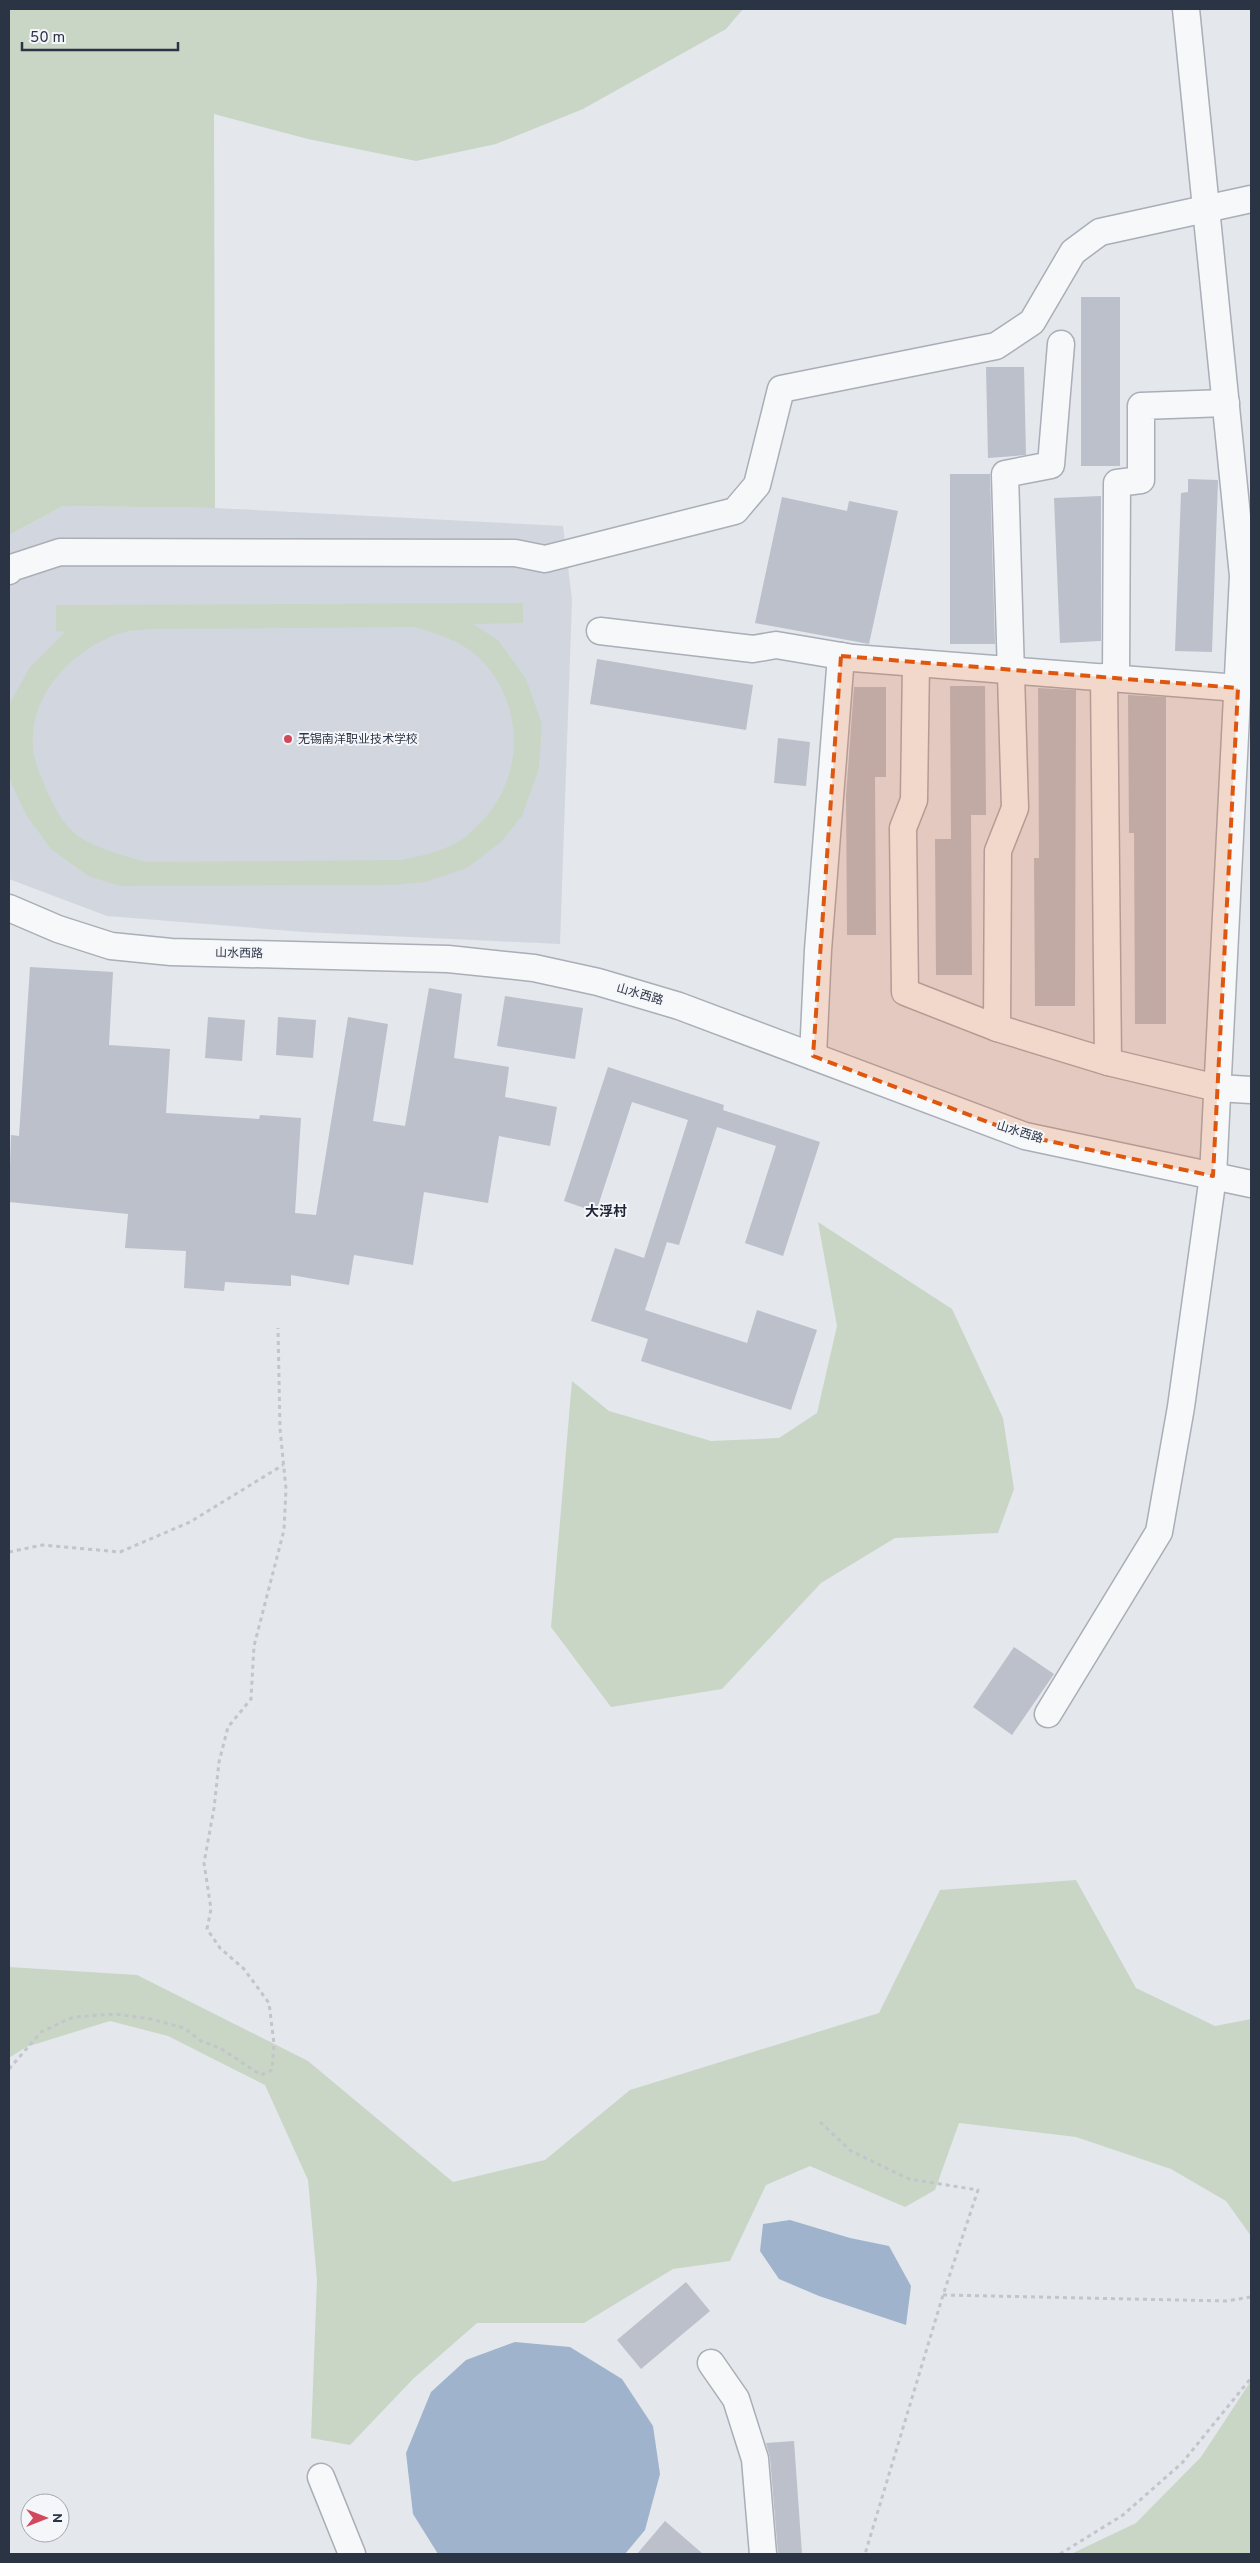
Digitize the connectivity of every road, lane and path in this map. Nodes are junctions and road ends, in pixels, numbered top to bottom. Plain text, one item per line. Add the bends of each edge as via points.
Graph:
1 (1186, 9) edge
2 (1251, 199) edge
3 (1206, 208) junction
4 (1061, 344) dead end
5 (1226, 403) junction
6 (1243, 480) edge
7 (9, 571) edge
8 (600, 631) dead end
9 (841, 656) junction
10 (916, 663) junction
11 (1011, 670) junction
12 (1110, 678) junction
13 (1238, 688) junction
14 (9, 908) edge
15 (997, 1028) junction
16 (812, 1056) junction
17 (1108, 1062) junction
18 (1217, 1088) junction
19 (1251, 1090) edge
20 (1213, 1176) junction
21 (1251, 1184) edge
22 (278, 1328) dead end
23 (283, 1465) junction
24 (9, 1552) edge
25 (1048, 1714) dead end
26 (9, 2069) edge
27 (820, 2122) dead end
28 (943, 2295) junction
29 (1251, 2297) edge
30 (711, 2363) dead end
31 (1251, 2378) edge
32 (321, 2477) dead end
33 (352, 2554) edge
34 (763, 2554) edge
35 (865, 2554) edge
36 (1060, 2554) edge

1 - 3 street
2 - 3 street
3 - 5 street
3 - 7 street via 1100,232 1074,252 1032,322 996,346 781,389 756,485 735,511 545,559 515,553 60,552
4 - 11 street via 1051,464 1005,474
5 - 6 street
5 - 12 street via 1141,406 1141,480 1117,483
6 - 13 street
8 - 9 street via 753,649 776,645
9 - 10 street
9 - 16 street
10 - 11 street
10 - 15 street via 914,800 903,828 906,992
11 - 12 street
11 - 15 street via 1015,808 998,851
12 - 13 street
12 - 17 street
13 - 18 street
14 - 16 street, 山水西路 via 58,929 111,946 171,952 448,958 534,968 598,982 679,1006
15 - 17 street
16 - 20 street, 山水西路 via 1025,1136
17 - 18 street
18 - 19 street
18 - 20 street
20 - 21 street, 山水西路
20 - 25 street via 1181,1406 1159,1532
22 - 23 path
23 - 24 path via 190,1522 120,1552 42,1546
23 - 26 path via 286,1489 284,1530 254,1646 250,1699 228,1727 219,1762 204,1863 211,1909 207,1929 220,1948 244,1969 268,2003 274,2044 272,2070 261,2075 184,2028 115,2014 73,2017 41,2032
27 - 28 path via 850,2151 909,2180 978,2190
28 - 29 path via 1226,2301
28 - 35 path
30 - 34 street via 736,2399 755,2459
31 - 36 path via 1182,2463 1123,2515
32 - 33 street

